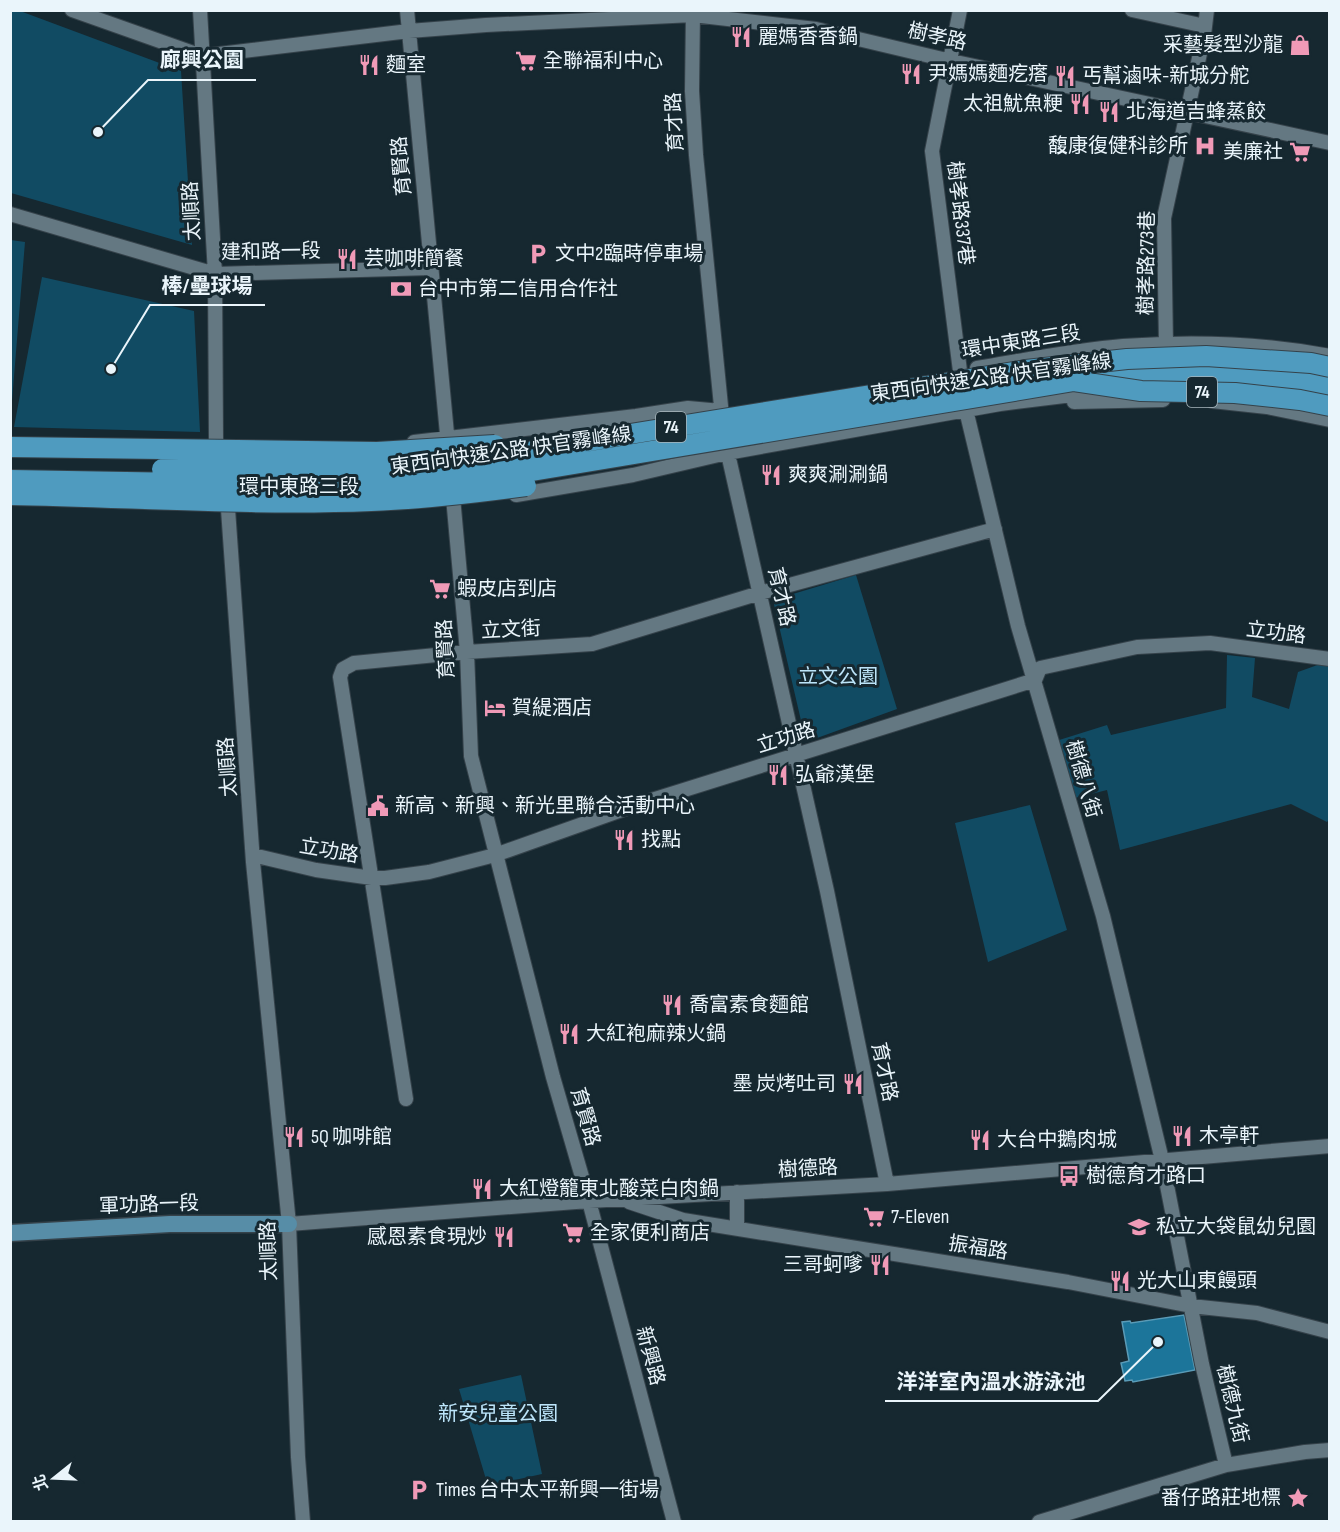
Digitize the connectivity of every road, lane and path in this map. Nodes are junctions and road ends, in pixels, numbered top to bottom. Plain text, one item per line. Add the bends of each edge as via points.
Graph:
1 (72, 10) edge
2 (200, 10) edge
3 (407, 10) edge
4 (960, 10) edge
5 (1132, 10) edge
6 (1207, 10) edge
7 (693, 13) edge
8 (1205, 26) junction
9 (409, 31) junction
10 (202, 56) junction
11 (951, 61) junction
12 (1188, 112) junction
13 (1329, 143) edge
14 (10, 214) edge
15 (431, 268) junction
16 (215, 273) junction
17 (1166, 345) junction
18 (1329, 356) edge
19 (1329, 367) edge
20 (960, 371) junction
21 (1074, 381) junction
22 (1329, 387) edge
23 (1329, 401) edge
24 (1000, 404) junction
25 (1329, 406) edge
26 (966, 410) junction
27 (722, 411) junction
28 (1329, 420) edge
29 (624, 435) junction
30 (446, 437) junction
31 (10, 439) edge
32 (216, 440) junction
33 (10, 447) edge
34 (726, 453) junction
35 (10, 454) edge
36 (626, 456) junction
37 (449, 457) junction
38 (219, 458) junction
39 (10, 467) edge
40 (10, 480) edge
41 (10, 488) edge
42 (10, 495) edge
43 (453, 496) junction
44 (228, 501) junction
45 (10, 503) edge
46 (994, 529) junction
47 (760, 593) junction
48 (467, 652) junction
49 (1329, 659) edge
50 (1035, 680) junction
51 (797, 756) junction
52 (253, 855) junction
53 (495, 855) junction
54 (372, 878) junction
55 (406, 1099) dead end
56 (1329, 1146) edge
57 (1161, 1160) junction
58 (887, 1184) junction
59 (737, 1192) junction
60 (621, 1199) junction
61 (589, 1201) junction
62 (289, 1224) junction
63 (737, 1227) junction
64 (10, 1233) edge
65 (1191, 1305) junction
66 (1329, 1332) edge
67 (1329, 1450) edge
68 (1226, 1465) junction
69 (303, 1521) edge
70 (674, 1521) edge
71 (1039, 1521) edge

1 - 10 street, 樹孝路
2 - 10 street, 太順路
3 - 9 street, 育賢路
4 - 11 street, 樹孝路337巷
5 - 8 street
6 - 8 street, 樹孝路273巷
7 - 9 street, 樹孝路
7 - 11 street, 樹孝路 via 816,29
7 - 27 street, 育才路 via 696,154
8 - 12 street, 樹孝路273巷
9 - 10 street, 樹孝路
9 - 15 street, 育賢路
10 - 16 street, 太順路
11 - 12 street, 樹孝路
11 - 20 street, 樹孝路337巷 via 932,151
12 - 13 street, 樹孝路
12 - 17 street, 樹孝路273巷 via 1164,218
14 - 16 street, 建和路一段
15 - 16 street, 建和路一段
15 - 30 street, 育賢路
16 - 32 street, 太順路
17 - 18 street, 環中東路三段 via 1247,345
17 - 20 street, 環中東路三段 via 1122,346
19 - 29 highway, 東西向快速公路 快官霧峰線 / 74, bridge via 1216,356 1126,359 1026,370
20 - 27 street, 環中東路三段
21 - 22 highway, 東西向快速公路 快官霧峰線 / 74, bridge via 1239,376
21 - 25 highway, 74, bridge via 1141,391 1235,393
21 - 36 highway, 東西向快速公路 快官霧峰線 / 74, bridge
23 - 24 street, 環中東路三段 via 1241,387 1170,385
24 - 26 street, 環中東路三段
24 - 28 street, 環中東路三段 via 1202,400 1267,407
26 - 34 street, 環中東路三段
26 - 46 street, 樹德八街
27 - 30 street, 環中東路三段 via 688,408
27 - 34 street, 育才路
27 - 37 street, 環中東路三段 via 517,450
29 - 33 highway, bridge via 377,452
29 - 39 highway, 東西向快速公路 快官霧峰線 / 74, bridge via 516,454 374,470
30 - 32 street, 環中東路三段 via 400,444
30 - 37 street, 育賢路
31 - 32 street, 環中東路三段
32 - 38 street, 太順路
34 - 43 street, 環中東路三段 via 526,494
34 - 47 street, 育才路
35 - 38 street, 環中東路三段
36 - 40 highway, 東西向快速公路 快官霧峰線 / 74, bridge via 508,475 367,486
36 - 42 highway, bridge via 547,483 372,501
37 - 38 street, 環中東路三段 via 376,463
37 - 43 street, 育賢路
38 - 44 street, 太順路
41 - 44 street, 環中東路三段
43 - 44 street, 環中東路三段 via 374,506
43 - 48 street, 育賢路
44 - 45 street, 環中東路三段
44 - 52 street, 太順路
46 - 47 street, 立文街
46 - 50 street, 樹德八街
47 - 48 street, 立文街 via 592,644
47 - 51 street, 育才路
48 - 53 street, 育賢路 via 471,756
48 - 54 street, 立文街 via 354,663 343,669 340,677
49 - 50 street, 立功路 via 1210,643 1137,646 1040,668
50 - 51 street, 立功路
50 - 57 street, 樹德八街 via 1102,916
51 - 53 street, 立功路 via 636,805
51 - 58 street, 育才路
52 - 54 street, 立功路
52 - 62 street, 太順路
53 - 54 street, 立功路 via 429,872
53 - 61 street, 育賢路
54 - 55 street, 立文街
56 - 57 street, 樹德路
57 - 58 street, 樹德路
57 - 65 street, 樹德九街
58 - 59 street, 樹德路
59 - 60 street, 樹德路
59 - 63 street
60 - 61 street, 樹德路
60 - 63 street, 振福路 via 681,1219
61 - 62 street, 樹德路
61 - 70 street, 新興路
62 - 64 main road, 軍功路一段 via 170,1224
62 - 69 street, 太順路
63 - 65 street, 振福路
65 - 66 street, 振福路 via 1257,1313
65 - 68 street, 樹德九街
67 - 68 street
68 - 71 street, 樹德九街

